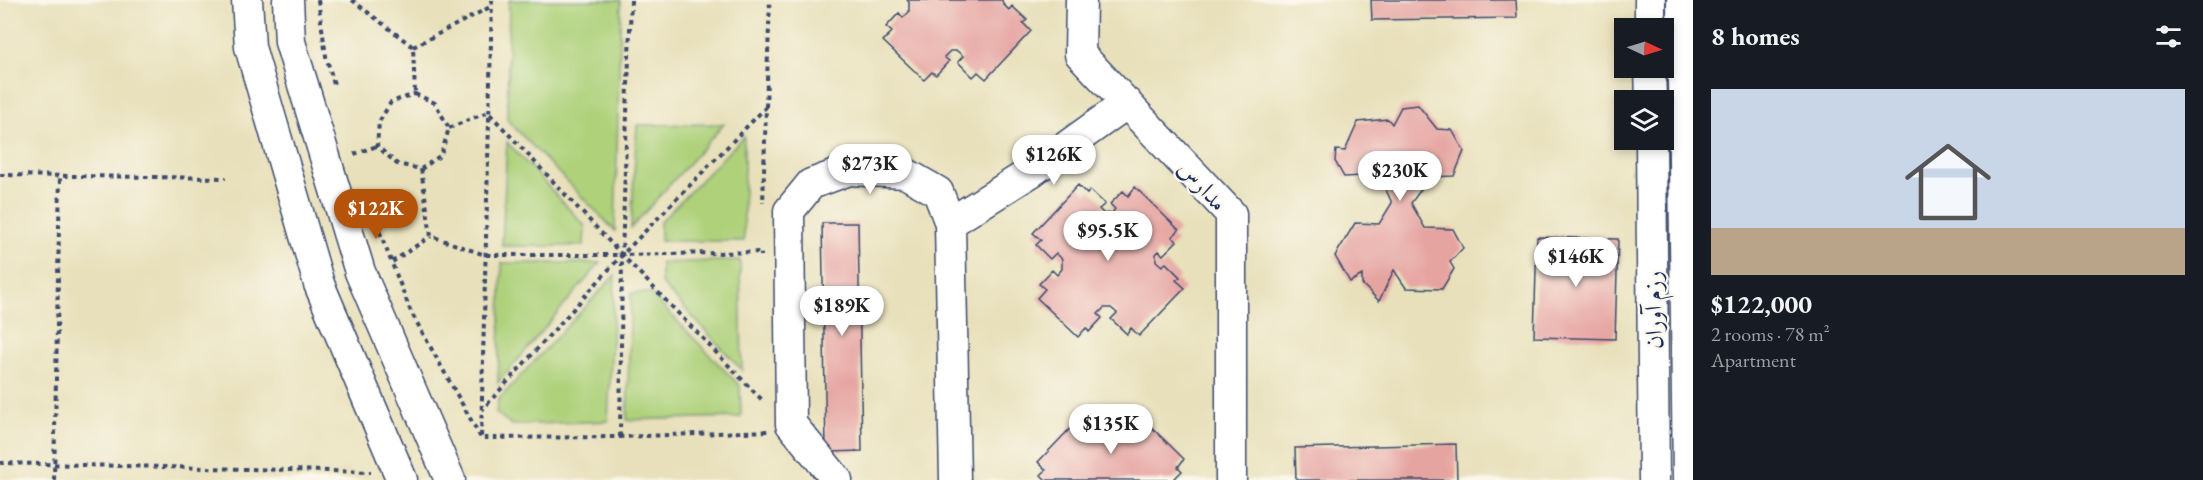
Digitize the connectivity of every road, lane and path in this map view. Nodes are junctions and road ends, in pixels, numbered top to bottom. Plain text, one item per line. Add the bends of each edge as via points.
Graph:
1 (247, 0) edge
2 (288, 0) edge
3 (318, 0) edge
4 (352, 0) edge
5 (492, 0) edge
6 (631, 0) edge
7 (770, 0) edge
8 (1081, 0) edge
9 (1650, 0) edge
10 (1682, 0) edge
11 (492, 6) junction
12 (1650, 18) edge
13 (414, 47) junction
14 (335, 89) dead end
15 (415, 94) junction
16 (1127, 103) junction
17 (766, 107) junction
18 (488, 112) junction
19 (448, 128) junction
20 (351, 143) dead end
21 (377, 146) junction
22 (1651, 150) edge
23 (354, 154) junction
24 (357, 165) dead end
25 (421, 169) junction
26 (0, 175) edge
27 (60, 176) junction
28 (226, 178) dead end
29 (370, 207) dead end
30 (763, 207) dead end
31 (950, 223) junction
32 (431, 236) junction
33 (762, 241) dead end
34 (761, 252) junction
35 (485, 255) junction
36 (622, 255) junction
37 (391, 262) junction
38 (762, 263) dead end
39 (764, 390) dead end
40 (764, 401) junction
41 (482, 410) junction
42 (764, 412) dead end
43 (773, 426) junction
44 (620, 437) junction
45 (481, 438) junction
46 (0, 463) edge
47 (54, 465) junction
48 (400, 476) edge
49 (54, 480) edge
50 (450, 480) edge
51 (837, 480) edge
52 (955, 480) edge
53 (1231, 480) edge
54 (1654, 480) edge
55 (1688, 480) edge

1 - 48 street via 250,47 319,284
2 - 50 street via 290,42 360,272
3 - 14 path
4 - 13 path
5 - 11 path
6 - 36 path
7 - 17 path
8 - 16 street, مدارس via 1080,54
9 - 12 street
10 - 55 street, رزم آوران
11 - 13 path
11 - 18 path
13 - 15 path
15 - 19 path via 435,103
15 - 21 path via 391,102 379,122
16 - 31 street via 1031,172
16 - 53 street, مدارس via 1231,214
17 - 30 path
17 - 36 path
18 - 19 path
18 - 35 path
18 - 36 path
19 - 25 path via 441,155
20 - 23 path
21 - 23 path
21 - 25 path via 397,164
22 - 54 street, رزم آوران
23 - 24 path
25 - 32 path
26 - 27 path
27 - 28 path
27 - 47 path
29 - 37 path
31 - 43 street via 938,192 905,173 849,170 811,184 789,211
31 - 52 street
32 - 35 path
32 - 37 path
33 - 34 path
34 - 36 path
34 - 38 path
35 - 36 path
35 - 41 path
36 - 40 path
36 - 41 path
36 - 44 path
37 - 45 path via 411,312
39 - 40 path
40 - 42 path
41 - 45 path
43 - 44 path
43 - 51 street
44 - 45 path
46 - 47 path
47 - 48 path
47 - 49 path

